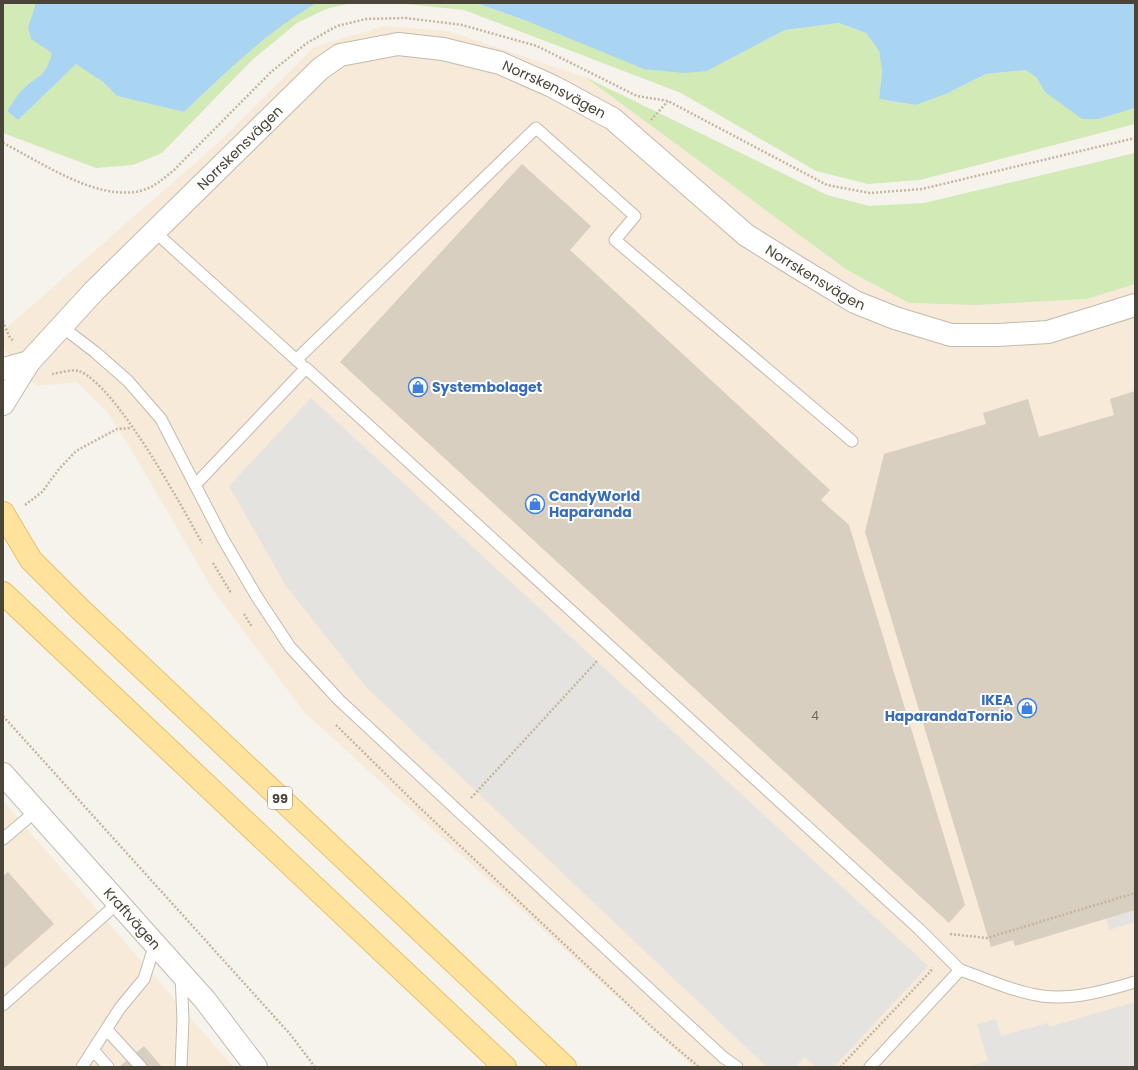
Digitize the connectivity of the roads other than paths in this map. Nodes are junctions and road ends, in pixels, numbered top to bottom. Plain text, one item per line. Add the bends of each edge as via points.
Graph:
1 (154, 231) junction
2 (1135, 305) edge
3 (61, 326) junction
4 (296, 360) junction
5 (29, 362) junction
6 (306, 368) junction
7 (3, 369) edge
8 (3, 404) edge
9 (852, 441) dead end
10 (195, 485) junction
11 (4, 516) edge
12 (3, 593) edge
13 (3, 774) edge
14 (36, 811) junction
15 (3, 839) edge
16 (118, 903) junction
17 (155, 944) junction
18 (960, 970) junction
19 (181, 973) junction
20 (1135, 982) edge
21 (3, 1005) edge
22 (107, 1030) junction
23 (93, 1050) junction
24 (82, 1067) edge
25 (108, 1067) edge
26 (141, 1067) edge
27 (181, 1067) edge
28 (256, 1067) edge
29 (505, 1067) edge
30 (565, 1067) edge
31 (737, 1067) edge
32 (870, 1067) edge

1 - 2 street, Norrskensvägen via 320,69 340,55 398,44 443,49 500,63 552,86 613,119 746,235 855,302 895,318 951,335 999,335 1048,332
1 - 3 street, Norrskensvägen
1 - 4 lane
3 - 5 street, Norrskensvägen
3 - 10 lane via 128,382 161,419
4 - 6 lane
4 - 9 lane via 536,128 635,216 615,240
5 - 7 street
5 - 8 street, Norrskensvägen
6 - 10 lane
6 - 18 lane via 937,946
10 - 31 lane via 257,597 290,647 339,700 678,1016
11 - 30 main road, 99 via 31,560 80,610
12 - 29 main road
13 - 14 street, Kraftvägen
14 - 15 lane
14 - 16 street, Kraftvägen
16 - 17 street, Kraftvägen
16 - 21 lane
17 - 19 street, Kraftvägen
17 - 22 lane via 144,979 120,1008
18 - 20 lane via 1042,996 1061,997 1092,993
18 - 32 lane
19 - 27 lane
19 - 28 street, Kraftvägen
22 - 23 lane
22 - 26 lane
23 - 24 lane
23 - 25 lane

